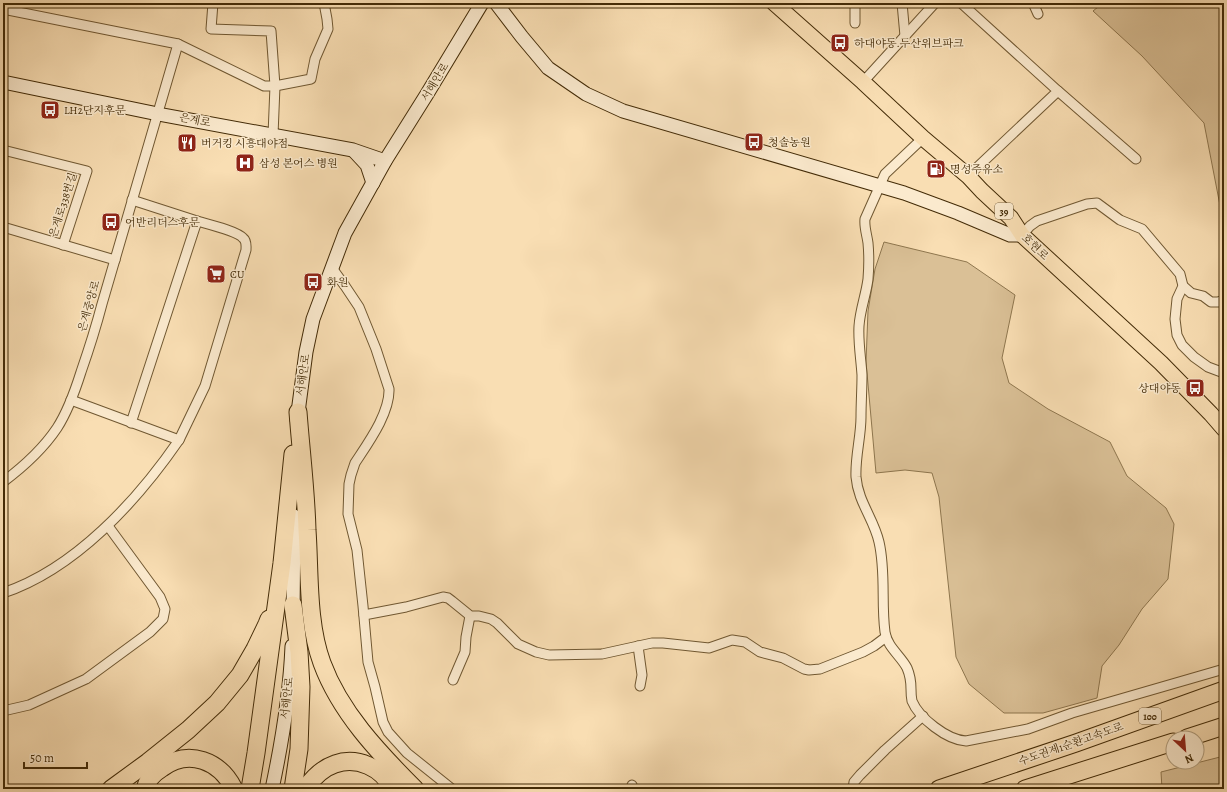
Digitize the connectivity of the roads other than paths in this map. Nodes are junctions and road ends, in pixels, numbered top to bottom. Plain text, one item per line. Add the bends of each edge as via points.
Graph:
1 (213, 3) edge
2 (324, 3) edge
3 (482, 3) edge
4 (496, 3) edge
5 (774, 3) edge
6 (855, 3) edge
7 (902, 3) edge
8 (935, 3) edge
9 (961, 3) edge
10 (1033, 3) edge
11 (3, 9) edge
12 (1038, 14) dead end
13 (855, 23) dead end
14 (905, 36) junction
15 (178, 44) junction
16 (3, 82) edge
17 (863, 82) junction
18 (275, 86) junction
19 (1058, 91) junction
20 (158, 114) junction
21 (273, 136) junction
22 (923, 138) junction
23 (3, 150) edge
24 (353, 150) junction
25 (1136, 159) dead end
26 (385, 161) junction
27 (968, 176) junction
28 (373, 183) junction
29 (880, 185) junction
30 (132, 200) junction
31 (198, 221) junction
32 (3, 227) edge
33 (1022, 235) junction
34 (63, 245) junction
35 (115, 260) junction
36 (332, 268) junction
37 (1183, 286) junction
38 (1224, 300) edge
39 (1224, 373) edge
40 (71, 400) junction
41 (298, 412) junction
42 (131, 423) junction
43 (1224, 429) edge
44 (179, 440) junction
45 (3, 482) edge
46 (108, 526) junction
47 (282, 563) junction
48 (3, 593) edge
49 (293, 605) junction
50 (364, 615) junction
51 (470, 616) junction
52 (886, 637) junction
53 (638, 646) junction
54 (1224, 669) edge
55 (453, 680) dead end
56 (640, 686) dead end
57 (1224, 690) edge
58 (3, 711) edge
59 (923, 716) junction
60 (1224, 726) edge
61 (1205, 732) edge
62 (1165, 745) edge
63 (111, 789) edge
64 (144, 789) edge
65 (234, 789) edge
66 (250, 789) edge
67 (272, 789) edge
68 (293, 789) edge
69 (305, 789) edge
70 (392, 789) edge
71 (415, 789) edge
72 (452, 789) edge
73 (853, 789) edge
74 (939, 789) edge
75 (1025, 789) edge

1 - 18 street via 211,29 271,31
2 - 18 street via 328,29 315,59 311,79
3 - 26 street, 서해안로
4 - 29 street via 548,68 592,97 623,111
5 - 17 main road, 호현로 / 39
6 - 13 street
7 - 14 street
8 - 14 street
9 - 19 street
10 - 12 street
11 - 15 street
14 - 17 street
15 - 18 street via 264,86
15 - 20 street, 은계중앙로
16 - 20 street, 은계로
17 - 22 main road, 호현로 / 39
18 - 21 street
19 - 25 street
19 - 27 street
20 - 21 street, 은계로
20 - 30 street, 은계중앙로
21 - 24 street, 은계로
22 - 27 main road, 호현로 / 39
22 - 29 street via 885,174
23 - 34 street, 은계로338번길 via 88,172
24 - 26 street, 은계로
24 - 28 street via 367,165
26 - 28 street, 서해안로
27 - 33 main road, 호현로 / 39 via 1011,218
28 - 36 street, 서해안로 via 345,233
29 - 33 street via 1010,235
29 - 52 street via 865,224 868,272 859,328 862,376 856,471 862,502 879,542 884,578
30 - 31 street
30 - 35 street, 은계중앙로
31 - 42 street
31 - 44 street via 238,234 245,240 246,250 205,386
32 - 34 street, 은계로338번길
33 - 37 street via 1037,221 1097,203 1120,220 1142,229 1180,274
33 - 43 main road, 호현로 / 39 via 1161,362
34 - 35 street
35 - 40 street, 은계중앙로
36 - 41 street, 서해안로 via 313,319
36 - 50 street via 359,307 389,389 382,417 352,470 348,494 348,514 357,550
37 - 38 street via 1210,302
37 - 39 street via 1177,299 1177,335 1182,345 1194,357 1208,367
40 - 42 street
40 - 45 street, 은계중앙로 via 57,428 41,448
41 - 47 highway
41 - 49 street, 서해안로
41 - 71 highway via 311,610 321,662 343,706 376,748
42 - 44 street
44 - 46 street via 161,466
46 - 48 street via 49,571
46 - 58 street via 160,597 165,608 163,619 150,632 86,679 29,705
47 - 63 highway via 268,624 240,675 217,703 188,730
47 - 66 highway
49 - 67 street, 서해안로 via 286,716
49 - 68 highway via 301,687 299,748
50 - 51 street via 443,597 448,598
50 - 72 street via 368,662 385,728 406,753
51 - 53 street via 491,619 518,644 536,652 594,655
51 - 55 street via 465,652
52 - 53 street via 862,652 815,670 804,669 783,658 760,652 741,640 732,640 709,648 663,643
52 - 59 street via 907,668 912,701
53 - 56 street via 642,675
54 - 59 street via 1072,713 1028,729 973,740 962,741 947,735
57 - 74 highway, 수도권제1순환고속도로 / 100
59 - 73 street via 860,775 854,782
60 - 61 highway
62 - 75 highway
64 - 65 highway via 146,783 169,763 194,758 218,768
69 - 70 highway via 312,779 324,770 335,764 349,762 361,762 373,768 382,774

